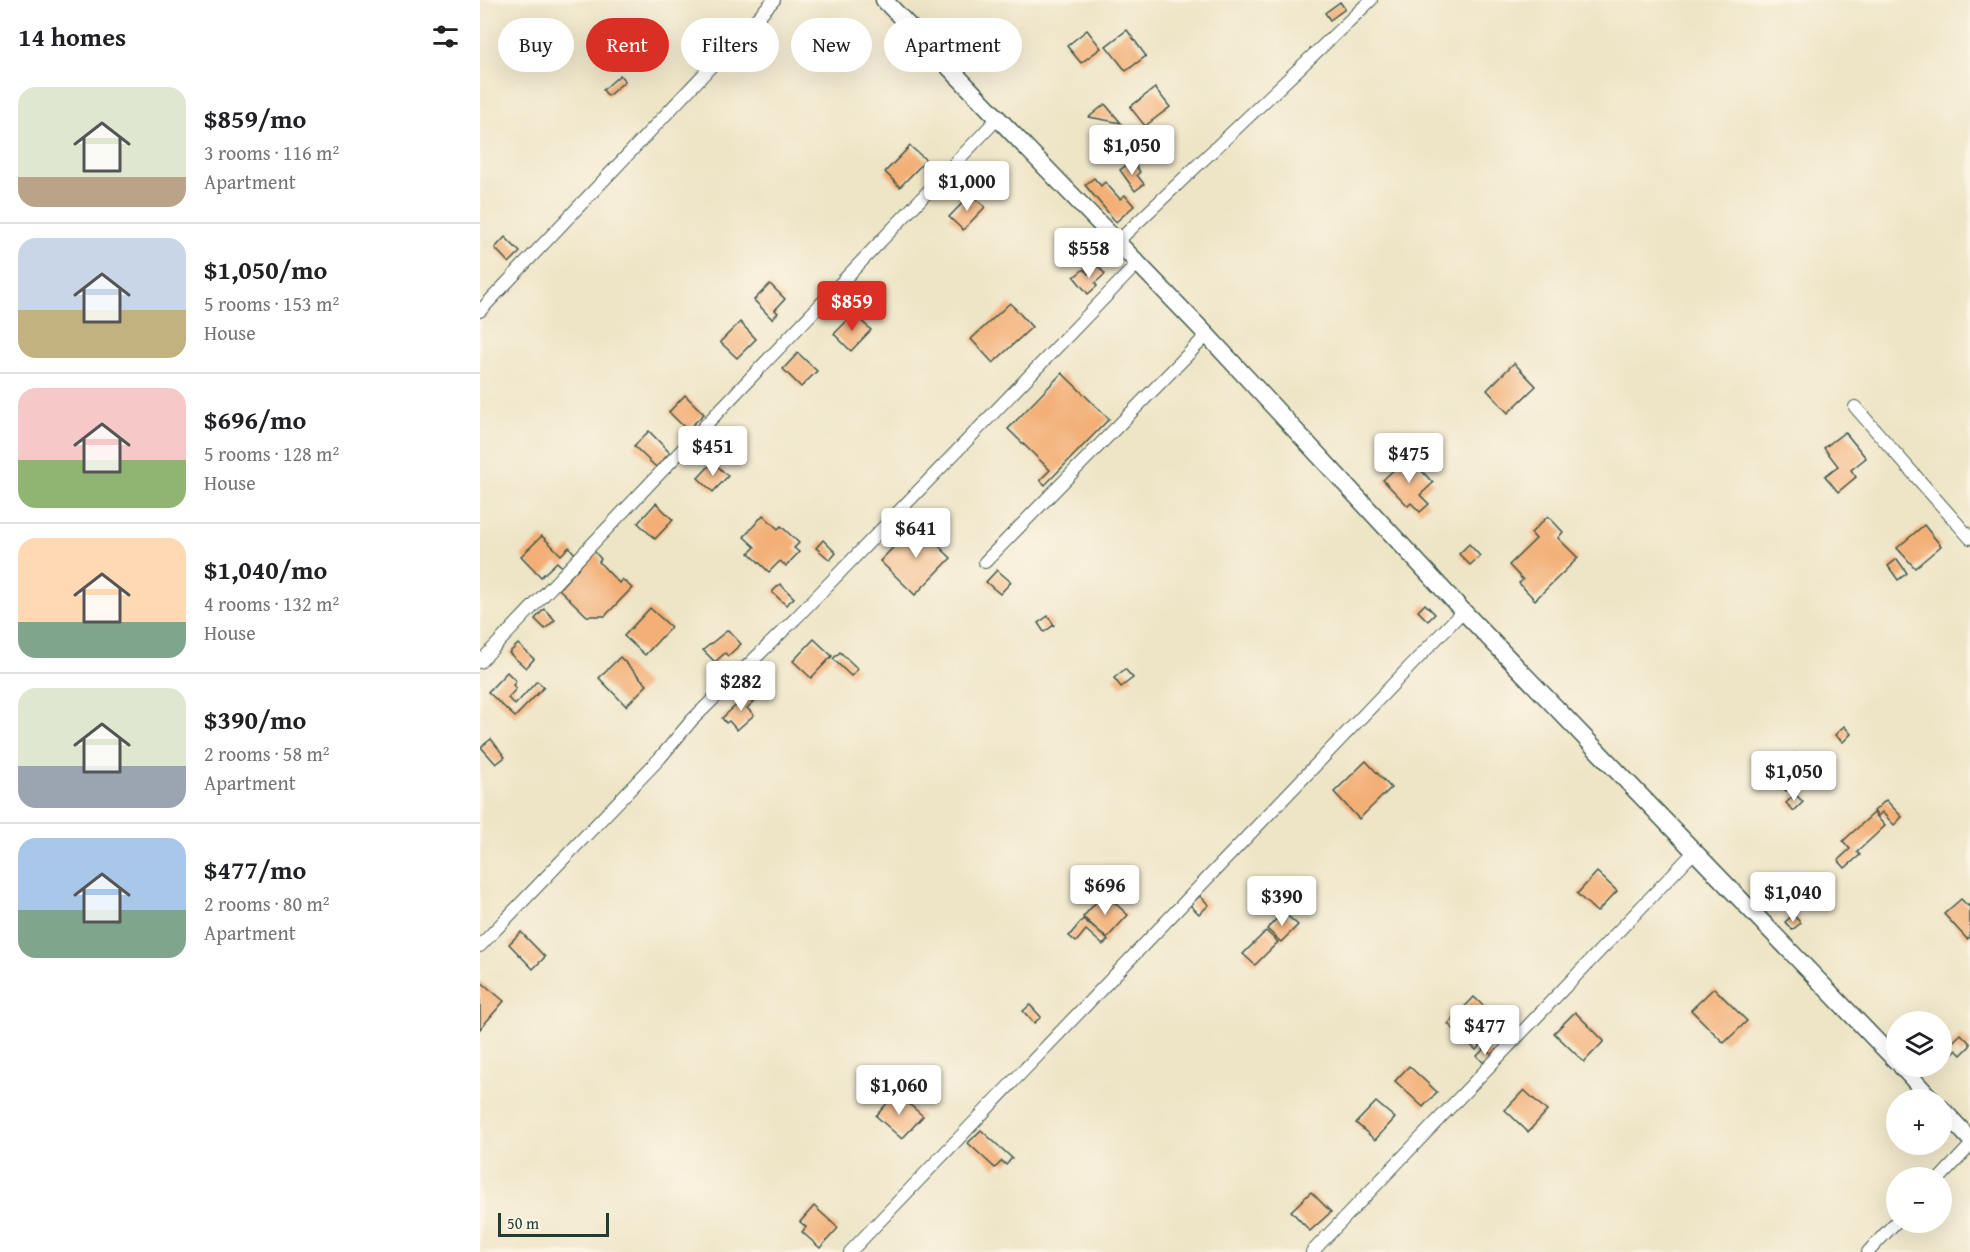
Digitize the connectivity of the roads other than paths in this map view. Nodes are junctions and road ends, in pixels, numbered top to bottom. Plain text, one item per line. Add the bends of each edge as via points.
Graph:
1 (774, 0) edge
2 (884, 0) edge
3 (1371, 0) edge
4 (998, 118) junction
5 (1118, 242) junction
6 (1138, 263) junction
7 (480, 311) edge
8 (1207, 335) junction
9 (1855, 407) dead end
10 (1970, 538) edge
11 (985, 562) dead end
12 (1463, 611) junction
13 (480, 662) edge
14 (1695, 851) junction
15 (480, 946) edge
16 (1886, 1051) edge
17 (1911, 1077) edge
18 (1922, 1089) edge
19 (1952, 1120) edge
20 (1970, 1139) edge
21 (1970, 1146) edge
22 (1950, 1167) edge
23 (1886, 1233) edge
24 (850, 1252) edge
25 (1312, 1252) edge
26 (1868, 1252) edge

1 - 7 street
2 - 4 street
3 - 5 street
4 - 5 street
4 - 13 street
5 - 6 street
6 - 8 street
6 - 15 street via 795,619 692,720
8 - 11 street
8 - 12 street
9 - 10 street
12 - 14 street
12 - 24 street
14 - 16 street
14 - 25 street
17 - 18 street
19 - 20 street
21 - 22 street
23 - 26 street

